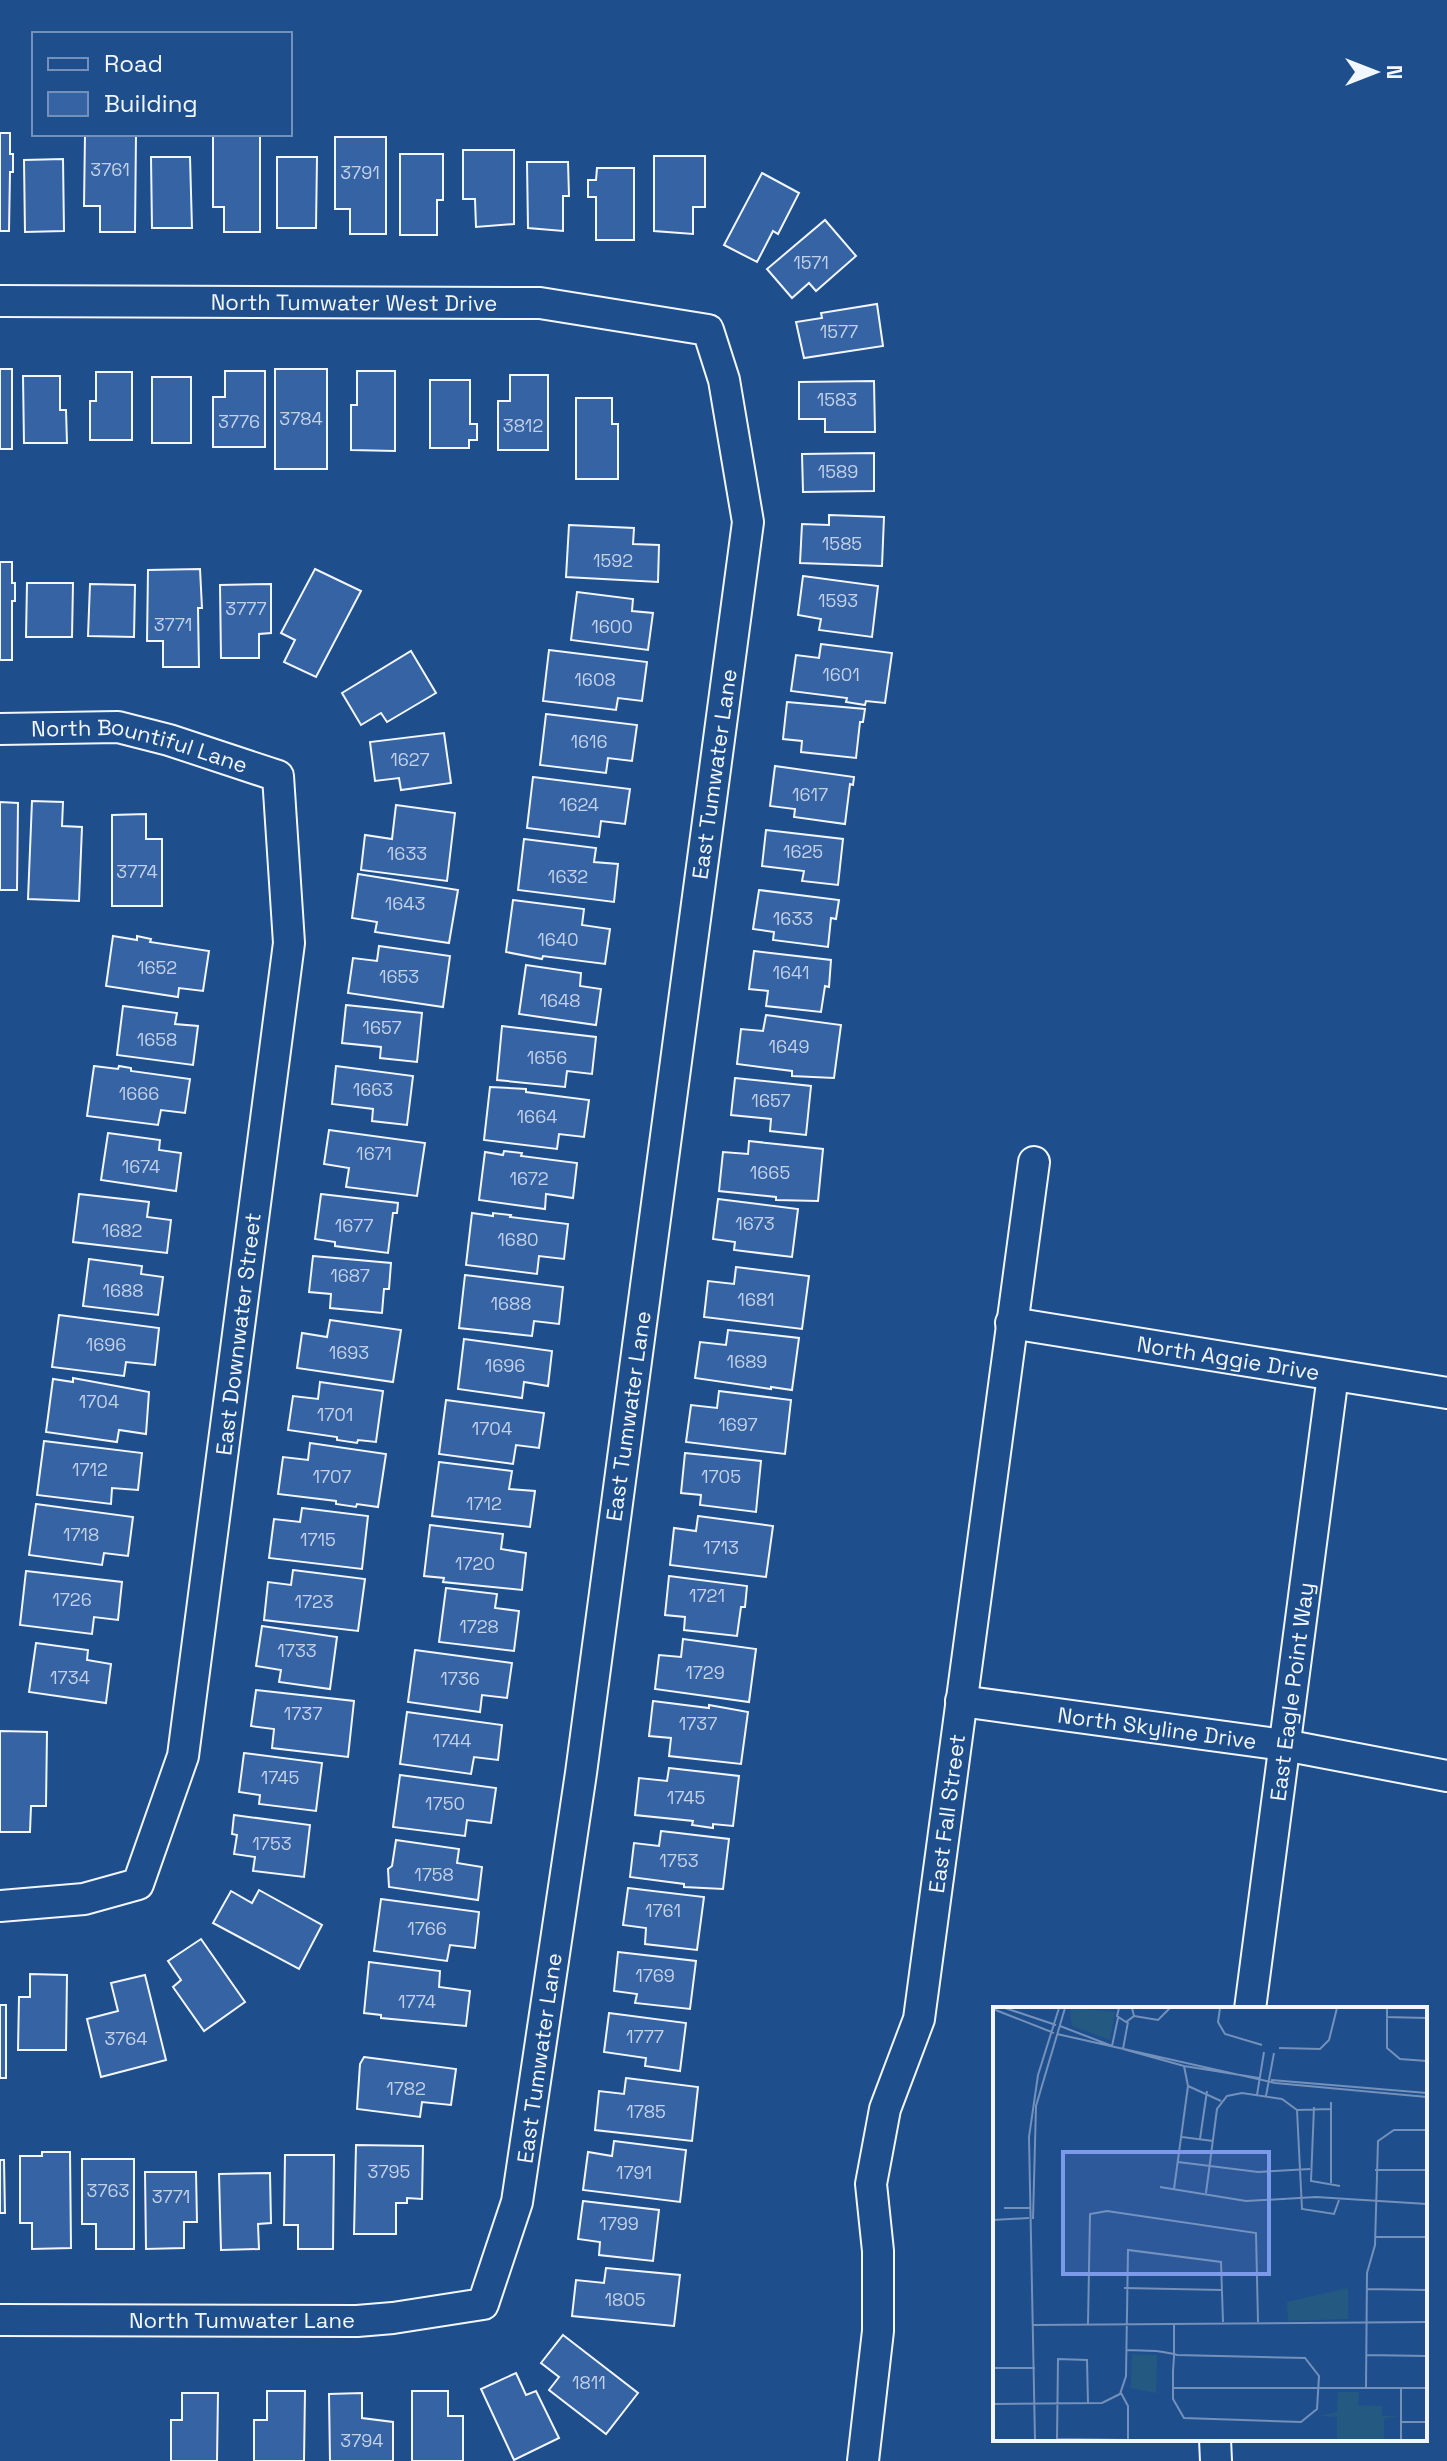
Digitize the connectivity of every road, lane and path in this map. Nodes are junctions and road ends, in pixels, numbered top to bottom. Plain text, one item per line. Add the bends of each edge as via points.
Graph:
1 (0, 301) edge
2 (708, 330) joint
3 (0, 729) edge
4 (278, 776) joint
5 (1034, 1162) dead end
6 (1011, 1323) junction
7 (1333, 1375) junction
8 (1447, 1393) edge
9 (961, 1701) junction
10 (1284, 1745) junction
11 (1447, 1776) edge
12 (0, 1906) edge
13 (1250, 2007) edge
14 (483, 2304) joint
15 (0, 2320) edge
16 (1215, 2441) edge
17 (863, 2461) edge
18 (1216, 2461) edge

1 - 2 street, North Tumwater West Drive via 540,303
2 - 14 street, East Tumwater Lane via 724,380 748,522 520,2187
3 - 4 street, North Bountiful Lane via 118,727
4 - 12 street, East Downwater Street via 289,943 183,1756 138,1884 84,1899
5 - 6 street, East Fall Street
6 - 7 street, North Aggie Drive
6 - 9 street, East Fall Street
7 - 8 street, North Aggie Drive
7 - 10 street, East Eagle Point Way
9 - 10 street, North Skyline Drive
9 - 17 street, East Fall Street via 919,2019 885,2109 871,2184 878,2331
10 - 11 street, North Skyline Drive
10 - 13 street, East Eagle Point Way
14 - 15 street, North Tumwater Lane via 357,2321
16 - 18 street

